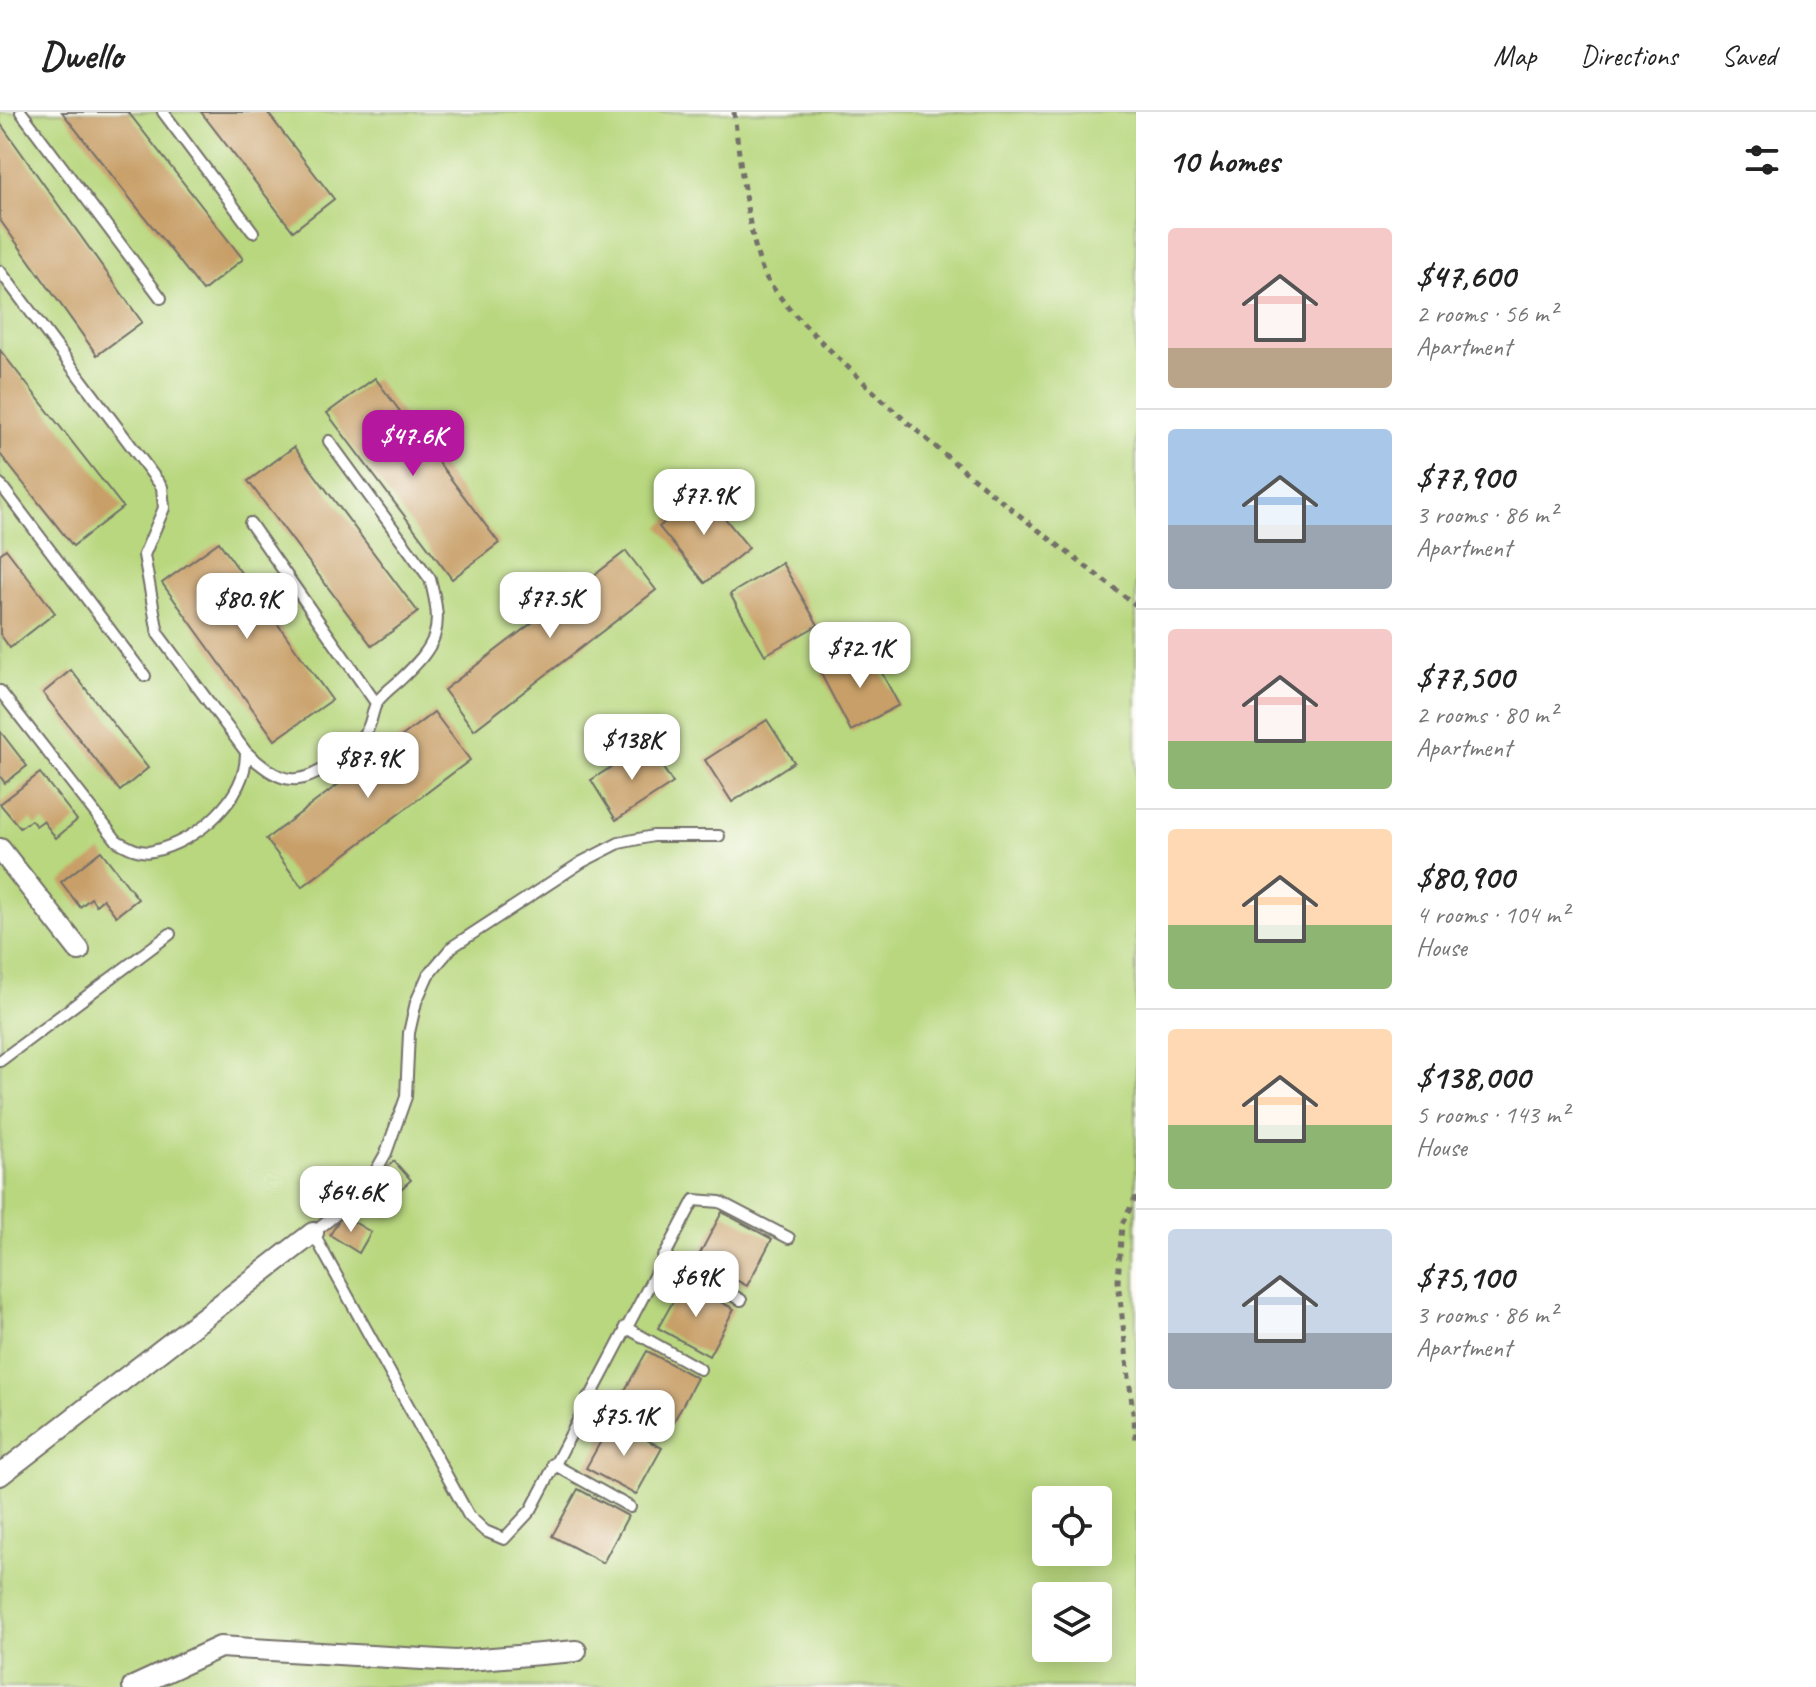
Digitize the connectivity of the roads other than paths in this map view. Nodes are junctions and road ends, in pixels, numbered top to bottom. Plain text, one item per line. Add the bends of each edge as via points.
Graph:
1 (21, 112) edge
2 (163, 112) edge
3 (253, 232) dead end
4 (0, 271) edge
5 (161, 298) dead end
6 (329, 441) dead end
7 (0, 484) edge
8 (250, 523) dead end
9 (145, 676) dead end
10 (0, 691) edge
11 (376, 703) junction
12 (246, 752) junction
13 (719, 836) dead end
14 (0, 849) edge
15 (170, 934) dead end
16 (79, 950) dead end
17 (0, 1061) edge
18 (313, 1233) junction
19 (789, 1238) dead end
20 (663, 1257) junction
21 (741, 1300) dead end
22 (625, 1327) junction
23 (700, 1369) dead end
24 (588, 1397) junction
25 (654, 1432) dead end
26 (553, 1464) junction
27 (0, 1475) edge
28 (630, 1507) dead end
29 (576, 1651) dead end
30 (133, 1687) edge

1 - 5 lane
2 - 3 lane
4 - 12 lane via 162,487 164,508 144,555 158,634
6 - 11 lane via 430,579 437,606 438,633 419,661
7 - 9 lane
8 - 11 lane
10 - 12 lane via 117,841 132,849 151,852 181,840 232,803 247,771
11 - 12 lane via 369,728 351,749 299,781 281,778
13 - 18 lane via 653,836 619,843 452,947 428,975 416,1002 406,1097 386,1153 364,1192
14 - 16 street
15 - 17 lane
18 - 26 lane via 469,1516 504,1539 531,1510
18 - 27 street
19 - 20 lane via 707,1198 694,1200
20 - 21 lane
20 - 22 lane
22 - 23 lane
22 - 24 lane
24 - 25 lane
24 - 26 lane
26 - 28 lane
29 - 30 street via 456,1661 220,1647

